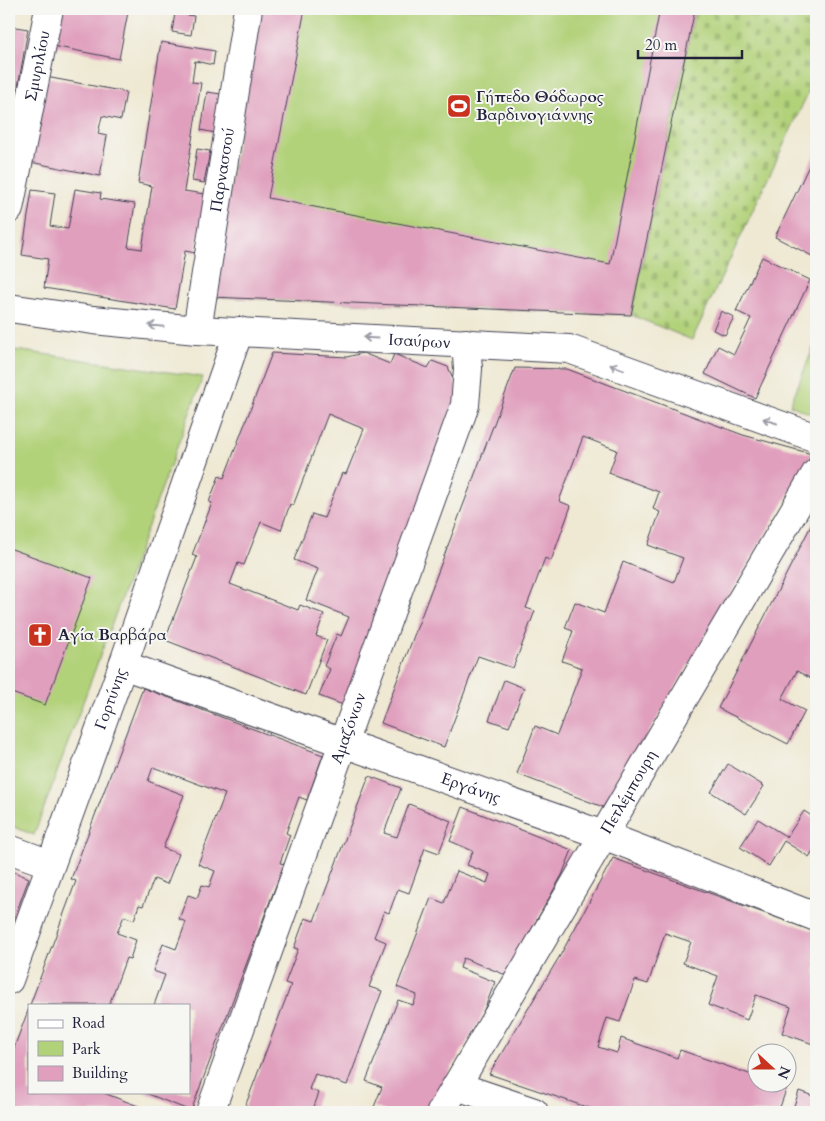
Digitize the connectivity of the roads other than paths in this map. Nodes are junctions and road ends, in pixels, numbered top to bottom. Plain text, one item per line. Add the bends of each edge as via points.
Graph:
1 (48, 9) edge
2 (248, 9) edge
3 (9, 210) edge
4 (9, 308) edge
5 (197, 330) junction
6 (240, 331) junction
7 (466, 343) junction
8 (816, 438) edge
9 (816, 473) edge
10 (123, 665) junction
11 (343, 742) junction
12 (603, 835) junction
13 (9, 848) edge
14 (50, 864) junction
15 (816, 917) edge
16 (9, 980) edge
17 (457, 1086) junction
18 (210, 1112) edge
19 (442, 1112) edge
20 (534, 1112) edge

1 - 3 street, Σμυριλίου
2 - 5 street, Παρνασσού
5 -> 4 street, Ισαύρων
5 - 6 street, Ισαύρων
7 -> 6 street, Ισαύρων
6 - 10 street, Γορτύνης
8 -> 7 street, Ισαύρων via 569,349
7 - 11 street, Αμαζόνων via 465,405
9 - 12 street, Πετλέμπουρη
10 - 11 street, Εργάνης
10 - 14 street, Γορτύνης
11 - 12 street, Εργάνης
11 - 18 street, Αμαζόνων
12 - 15 street, Εργάνης
12 - 17 street, Πετλέμπουρη
13 - 14 street
14 - 16 street, Γορτύνης
17 - 19 street, Πετλέμπουρη
17 - 20 street

